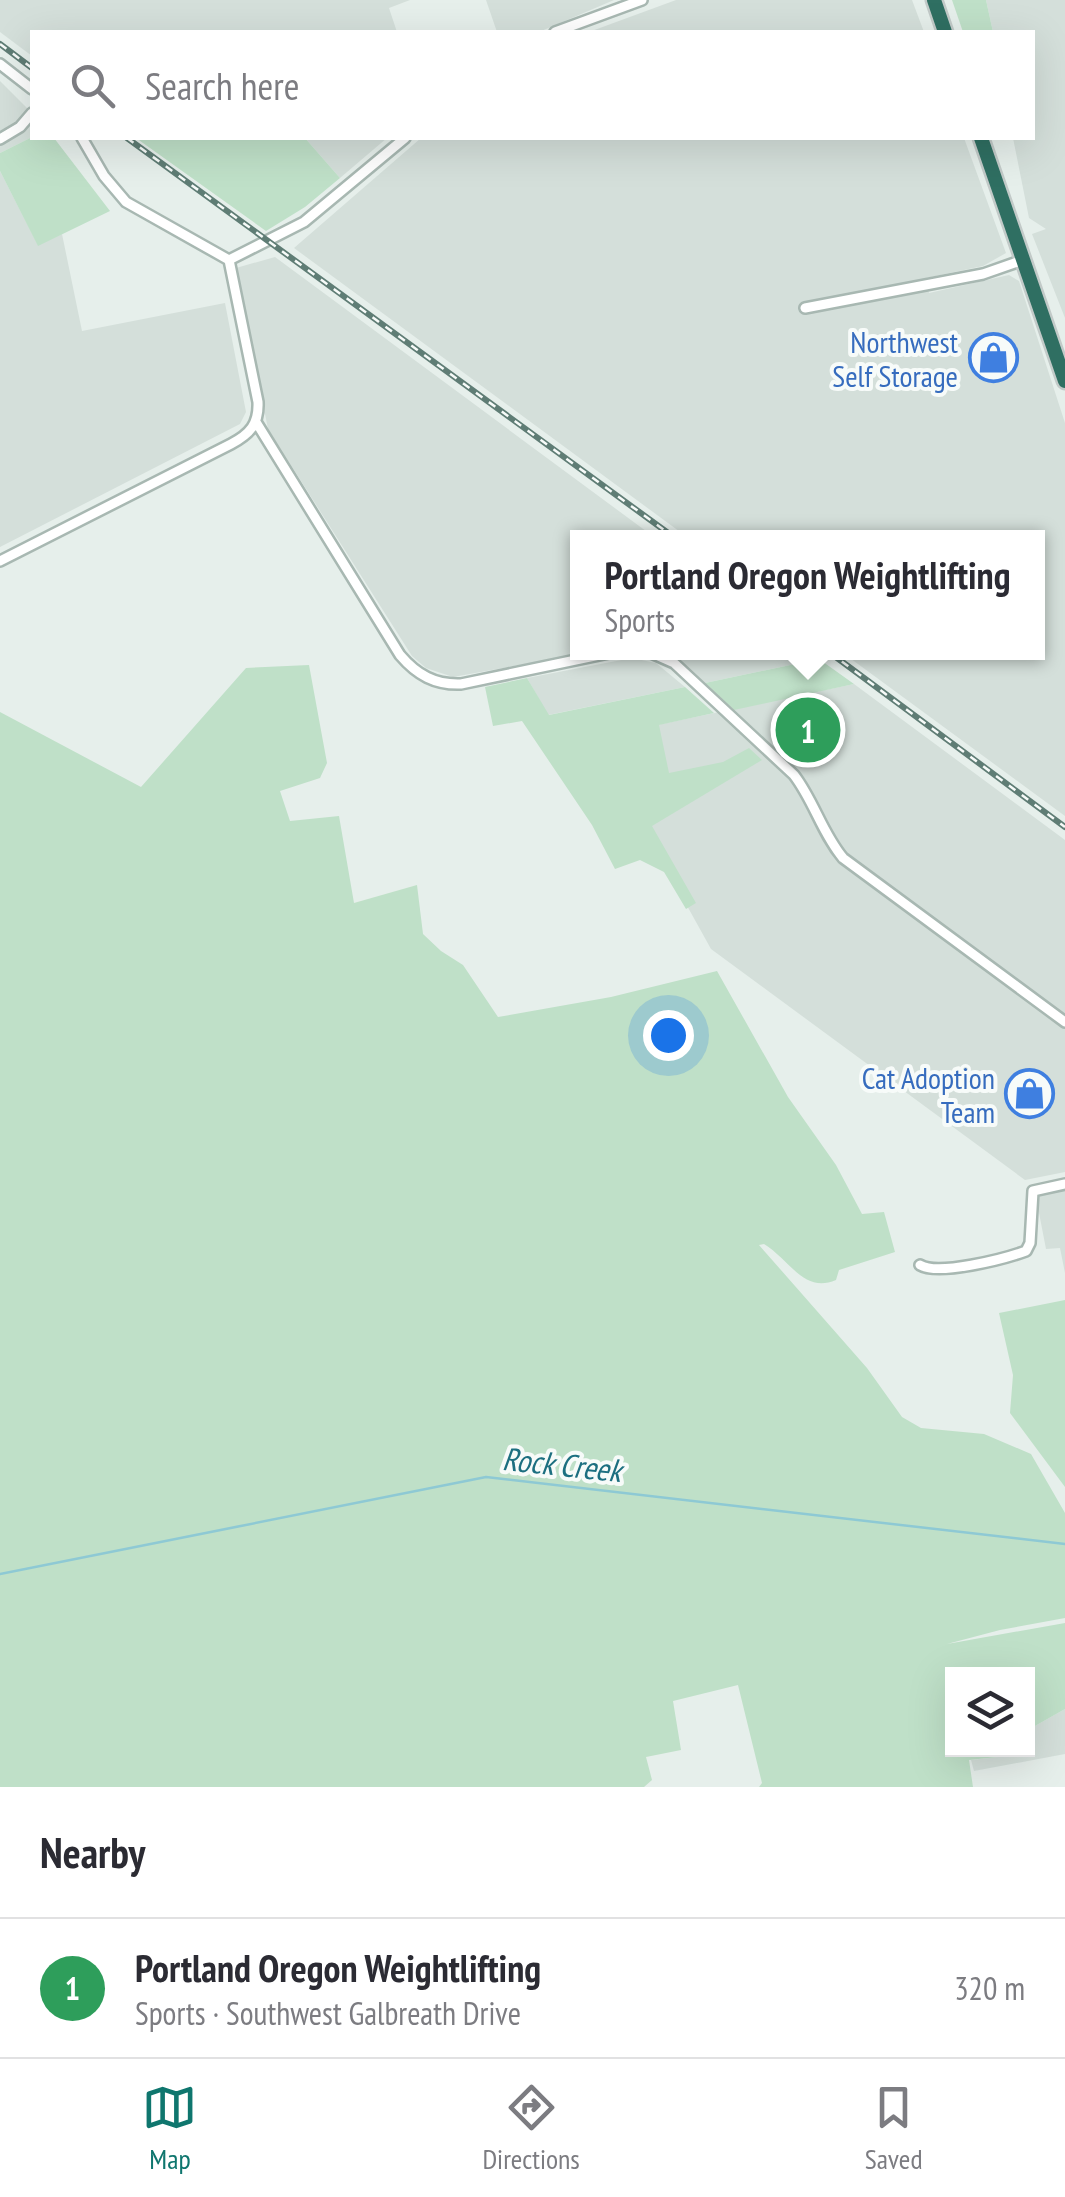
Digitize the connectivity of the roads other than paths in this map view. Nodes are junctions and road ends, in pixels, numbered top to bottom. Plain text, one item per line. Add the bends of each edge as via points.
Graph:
1 (642, 0) edge
2 (934, 0) edge
3 (560, 30) edge
4 (945, 30) edge
5 (0, 64) edge
6 (30, 88) edge
7 (30, 115) edge
8 (0, 140) edge
9 (83, 140) edge
10 (403, 140) edge
11 (982, 140) edge
12 (229, 260) junction
13 (1023, 260) junction
14 (805, 308) dead end
15 (1065, 381) edge
16 (256, 422) junction
17 (0, 561) edge
18 (576, 660) edge
19 (667, 660) edge
20 (1065, 1022) edge
21 (1065, 1184) edge
22 (920, 1265) dead end

1 - 3 street
2 - 4 highway
5 - 6 street
7 - 8 street
9 - 12 street via 126,202
10 - 12 street via 321,210
11 - 13 highway
12 - 16 street via 257,394
13 - 14 street via 984,274
13 - 15 highway
16 - 17 street via 240,440
16 - 18 street via 416,672 461,684
19 - 20 street via 794,775 843,858
21 - 22 street via 1033,1190 1026,1251 947,1268

